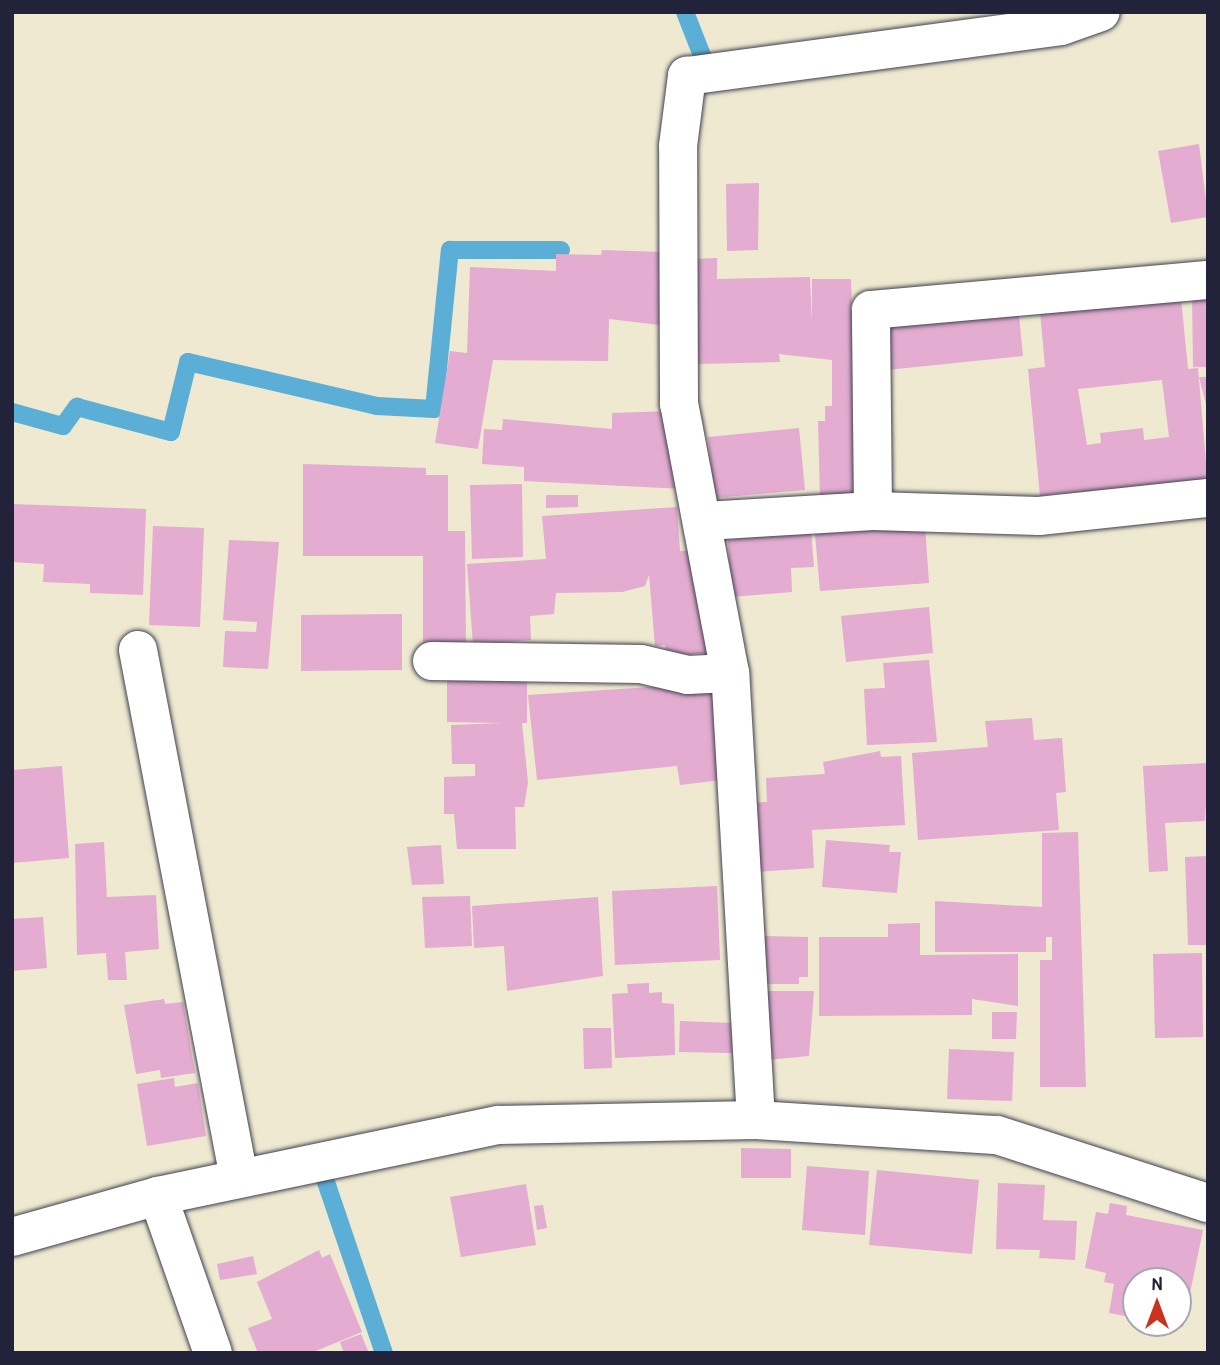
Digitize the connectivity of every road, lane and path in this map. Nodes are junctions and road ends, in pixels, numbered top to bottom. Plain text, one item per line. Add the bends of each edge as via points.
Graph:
1 (1101, 12) edge
2 (1208, 280) edge
3 (1208, 498) edge
4 (873, 511) junction
5 (705, 521) junction
6 (138, 650) dead end
7 (432, 661) dead end
8 (730, 673) junction
9 (756, 1120) junction
10 (239, 1178) junction
11 (158, 1196) junction
12 (1208, 1203) edge
13 (12, 1237) edge
14 (214, 1353) edge

1 - 5 street via 1061,26 687,76 678,146 679,404
2 - 4 street via 871,310
3 - 4 street via 1039,516
4 - 5 street
5 - 8 street
6 - 10 street
7 - 8 street via 641,664 688,675
8 - 9 street
9 - 10 street via 498,1125
9 - 12 street via 997,1135
10 - 11 street
11 - 13 street
11 - 14 street

